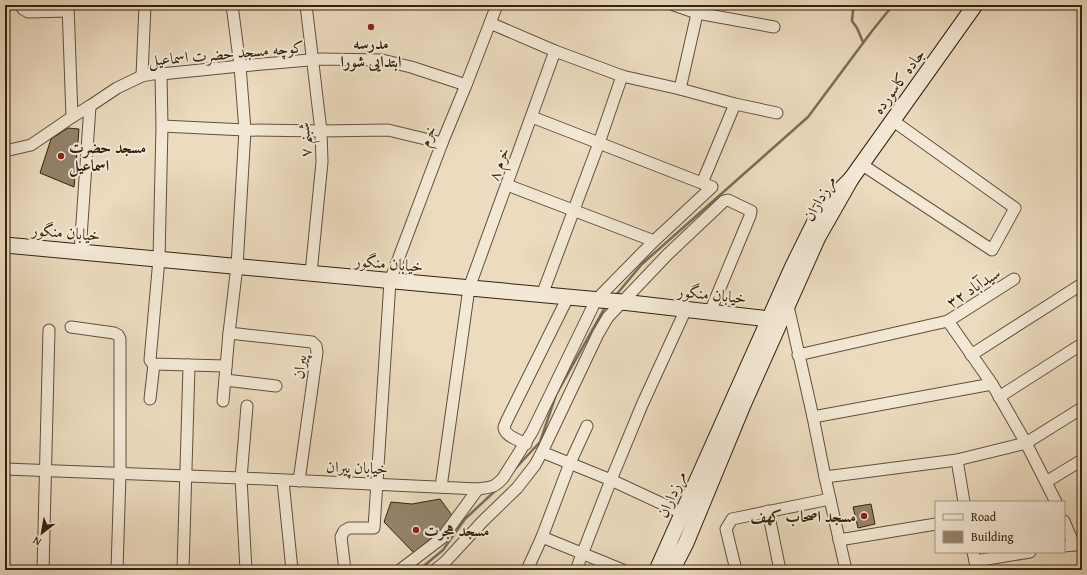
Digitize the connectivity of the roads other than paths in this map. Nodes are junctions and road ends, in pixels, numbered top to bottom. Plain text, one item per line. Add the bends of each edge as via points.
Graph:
1 (21, 5) edge
2 (145, 5) edge
3 (232, 5) edge
4 (306, 5) edge
5 (497, 5) edge
6 (674, 5) edge
7 (975, 5) edge
8 (68, 8) edge
9 (698, 9) edge
10 (490, 23) junction
11 (774, 27) dead end
12 (555, 51) junction
13 (312, 60) junction
14 (240, 66) junction
15 (161, 74) junction
16 (142, 76) junction
17 (622, 76) junction
18 (466, 85) junction
19 (680, 89) junction
20 (735, 104) junction
21 (90, 106) junction
22 (777, 113) dead end
23 (72, 116) junction
24 (532, 117) junction
25 (892, 120) junction
26 (162, 126) junction
27 (245, 130) junction
28 (321, 131) junction
29 (442, 143) junction
30 (599, 143) junction
31 (5, 150) edge
32 (861, 164) junction
33 (851, 179) junction
34 (702, 183) junction
35 (508, 185) junction
36 (574, 210) junction
37 (654, 241) junction
38 (5, 244) edge
39 (80, 252) junction
40 (159, 259) junction
41 (237, 266) junction
42 (311, 273) junction
43 (1014, 279) dead end
44 (390, 281) junction
45 (1082, 284) edge
46 (469, 288) junction
47 (542, 295) junction
48 (568, 297) junction
49 (596, 300) junction
50 (622, 302) junction
51 (788, 306) junction
52 (686, 309) junction
53 (710, 312) junction
54 (769, 318) junction
55 (948, 321) junction
56 (71, 327) dead end
57 (49, 330) dead end
58 (229, 333) junction
59 (1082, 344) edge
60 (798, 355) junction
61 (972, 355) junction
62 (154, 364) junction
63 (188, 365) junction
64 (226, 366) junction
65 (225, 380) junction
66 (992, 384) junction
67 (276, 386) dead end
68 (999, 397) junction
69 (150, 399) dead end
70 (224, 401) dead end
71 (247, 406) dead end
72 (1082, 408) edge
73 (813, 417) junction
74 (587, 426) dead end
75 (1026, 443) junction
76 (526, 444) junction
77 (542, 452) junction
78 (957, 460) junction
79 (1082, 460) edge
80 (570, 463) junction
81 (5, 469) edge
82 (45, 471) junction
83 (120, 474) junction
84 (186, 477) junction
85 (825, 477) junction
86 (241, 478) junction
87 (611, 480) junction
88 (283, 481) junction
89 (299, 481) junction
90 (1046, 482) junction
91 (376, 484) junction
92 (441, 487) junction
93 (478, 489) junction
94 (830, 499) junction
95 (964, 501) edge
96 (1056, 501) edge
97 (768, 511) junction
98 (682, 513) junction
99 (935, 524) edge
100 (1065, 524) edge
101 (542, 537) junction
102 (840, 540) junction
103 (1073, 544) edge
104 (583, 553) junction
105 (1024, 553) edge
106 (975, 561) edge
107 (43, 570) edge
108 (117, 570) edge
109 (183, 570) edge
110 (246, 570) edge
111 (292, 570) edge
112 (345, 570) edge
113 (400, 570) edge
114 (435, 570) edge
115 (527, 570) edge
116 (576, 570) edge
117 (623, 570) edge
118 (657, 570) edge
119 (672, 570) edge
120 (736, 570) edge
121 (780, 570) edge
122 (846, 570) edge

1 - 8 street via 28,12
2 - 16 street
3 - 14 street
4 - 13 street, شبنم ۷
5 - 10 street, خرم
6 - 9 street
7 - 25 street, جاده کاسورده
8 - 23 street
9 - 11 street
9 - 19 street
10 - 12 street
10 - 18 street, خرم
12 - 17 street
12 - 24 street, خرم ۸
13 - 14 street, کوچه مسجد حضرت اسماعیل
13 - 18 street, کوچه مسجد حضرت اسماعیل via 382,60
13 - 28 street, شبنم ۷
14 - 15 street, کوچه مسجد حضرت اسماعیل
14 - 27 street
15 - 16 street, کوچه مسجد حضرت اسماعیل
15 - 26 street
16 - 21 street, کوچه مسجد حضرت اسماعیل via 117,88
17 - 19 street
17 - 30 street
18 - 29 street, خرم
19 - 20 street
20 - 22 street
20 - 34 street
21 - 23 street, کوچه مسجد حضرت اسماعیل
21 - 39 street
23 - 31 street, کوچه مسجد حضرت اسماعیل via 31,145
24 - 30 street
24 - 35 street, خرم ۸
25 - 32 street, جاده کاسورده
25 - 32 street via 1015,208 992,250
26 - 27 street
26 - 40 street
27 - 28 street
27 - 41 street
28 - 29 street via 388,130
28 - 42 street, شبنم ۷ via 322,162
29 - 44 street, خرم
30 - 34 street
30 - 36 street
32 - 33 street, جاده کاسورده
33 - 51 street, مرزداران via 818,237
33 - 54 street, مرزداران via 822,209
34 - 37 street, خیابان پیران via 712,187
35 - 36 street
35 - 46 street, خرم ۸
36 - 37 street
36 - 47 street
37 - 49 street, خیابان پیران
38 - 39 street, خیابان منگور
39 - 40 street, خیابان منگور
40 - 41 street, خیابان منگور
40 - 62 street via 150,360
41 - 42 street, خیابان منگور
41 - 58 street
42 - 44 street, خیابان منگور
43 - 55 street, سیدآباد ۳۲
44 - 46 street, خیابان منگور
44 - 91 street, خرم
45 - 61 street
46 - 47 street, خیابان منگور
46 - 92 street, خرم ۸
47 - 48 street, خیابان منگور
48 - 49 street, خیابان منگور
48 - 76 street via 504,427 510,436
49 - 50 street, خیابان منگور
49 - 76 street, خیابان پیران
50 - 52 street, خیابان منگور
50 - 53 street via 667,255 728,200 751,212
50 - 77 street via 608,317 598,334
51 - 60 street
51 - 119 street, مرزداران
52 - 53 street, خیابان منگور
52 - 87 street
53 - 54 street, خیابان منگور
54 - 98 street, مرزداران
55 - 60 street, سیدآباد ۳۲
55 - 61 street
56 - 83 street via 114,333 120,338
57 - 82 street
58 - 64 street
58 - 89 street, پیران via 312,342 316,346
59 - 68 street
60 - 73 street
61 - 66 street
62 - 63 street
62 - 69 street
63 - 64 street
63 - 84 street
64 - 65 street
65 - 67 street
65 - 70 street
66 - 68 street
66 - 73 street
68 - 75 street
71 - 86 street
72 - 75 street
73 - 85 street
74 - 80 street
75 - 78 street
75 - 90 street
76 - 93 street, خیابان پیران via 498,484
77 - 80 street
77 - 114 street via 532,470 517,488
78 - 85 street
78 - 95 street
79 - 90 street
80 - 87 street
80 - 101 street
81 - 82 street, خیابان پیران
82 - 83 street, خیابان پیران
82 - 107 street
83 - 84 street, خیابان پیران
83 - 108 street
84 - 86 street, خیابان پیران
84 - 109 street
85 - 94 street
86 - 88 street, خیابان پیران
86 - 110 street
87 - 98 street
87 - 104 street
88 - 89 street, خیابان پیران
88 - 111 street
89 - 91 street, خیابان پیران
90 - 96 street
91 - 92 street, خیابان پیران
91 - 112 street, خرم via 374,528 349,528 341,537
92 - 93 street, خیابان پیران
93 - 113 street via 442,538
94 - 97 street
94 - 102 street
97 - 120 street via 732,519 726,529
97 - 121 street
98 - 118 street, مرزداران
99 - 102 street
100 - 103 street
101 - 104 street
101 - 115 street
102 - 122 street
104 - 116 street
104 - 117 street
105 - 106 street

